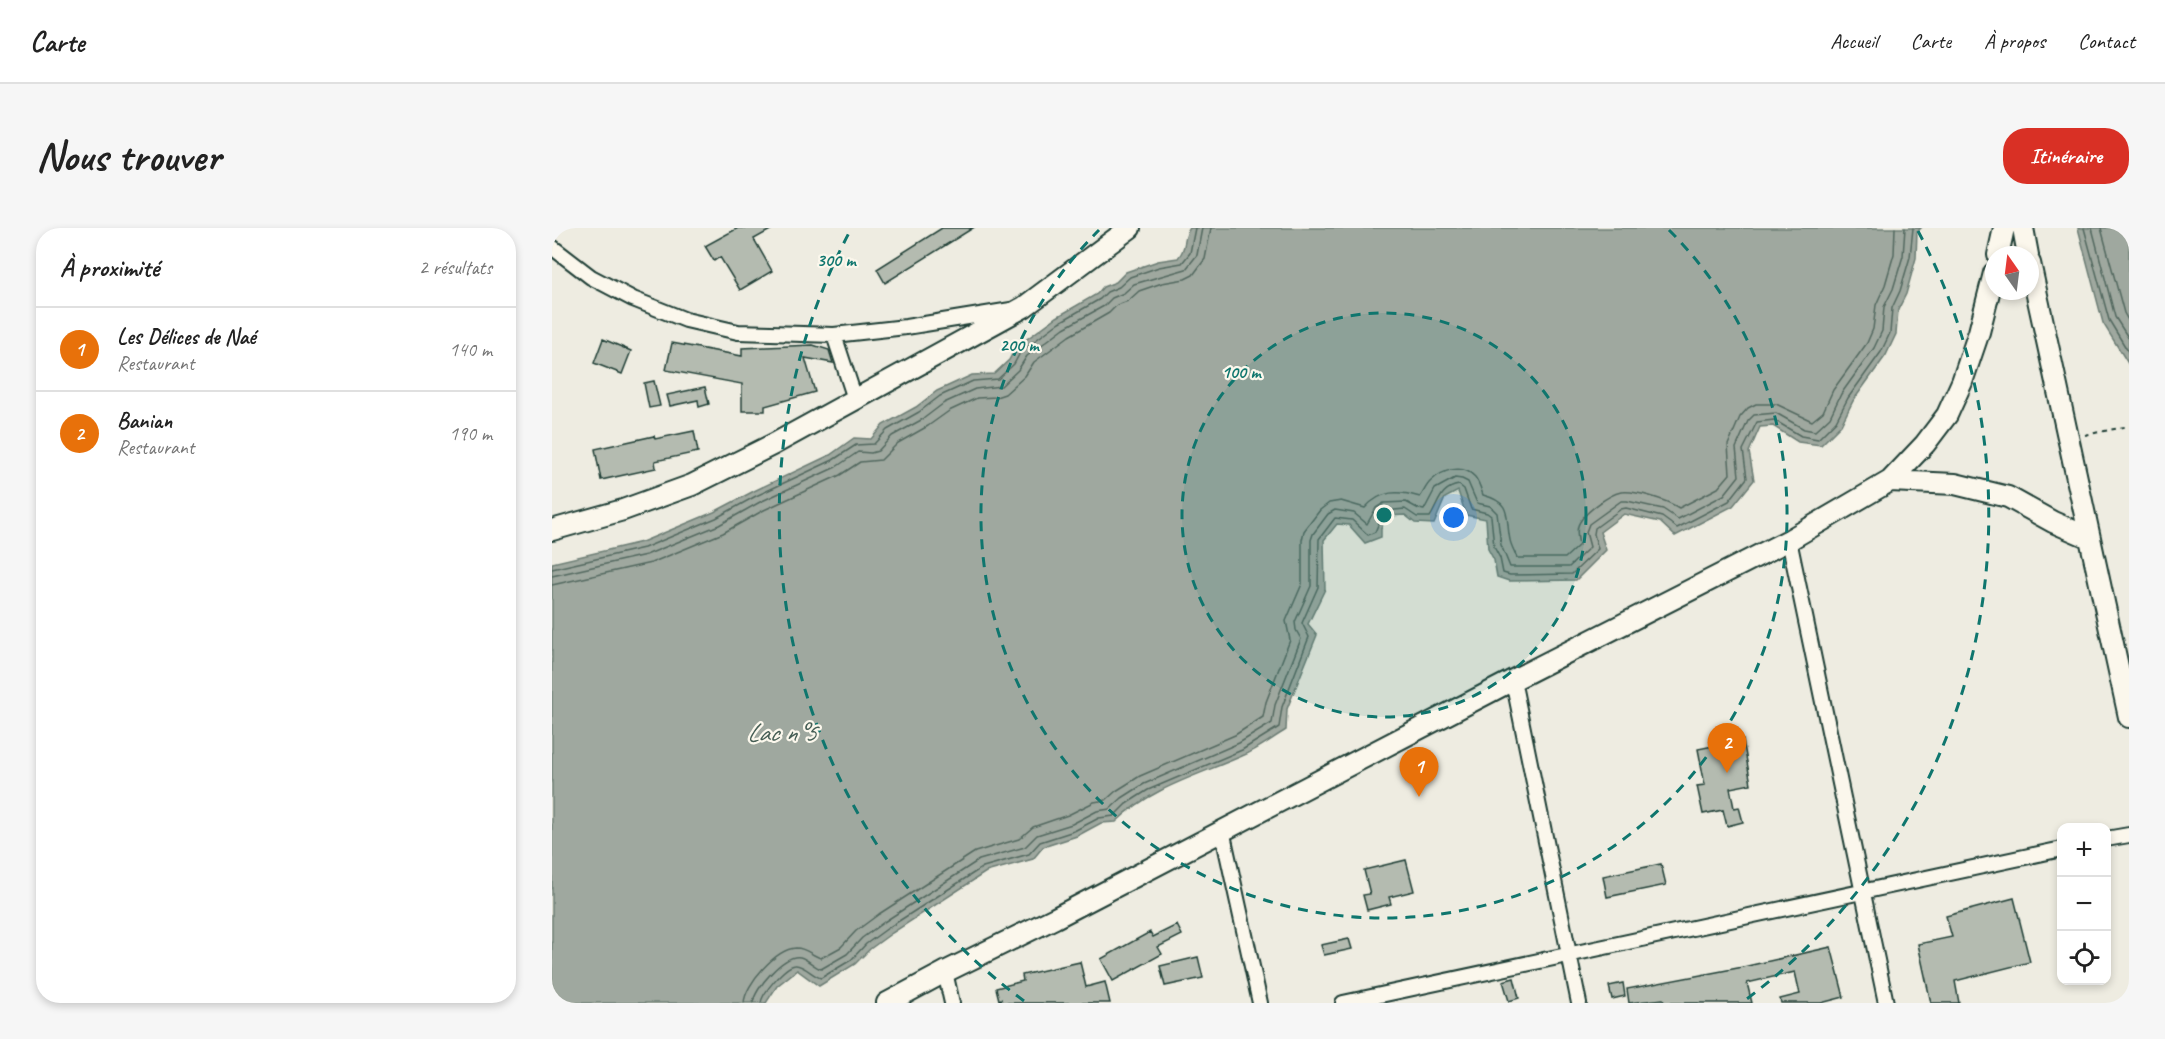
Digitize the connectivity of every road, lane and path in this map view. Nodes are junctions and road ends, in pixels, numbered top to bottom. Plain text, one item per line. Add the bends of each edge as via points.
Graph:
1 (1130, 228) edge
2 (2004, 228) edge
3 (2023, 228) edge
4 (2000, 246) edge
5 (2026, 246) edge
6 (552, 247) edge
7 (1987, 300) edge
8 (2038, 300) edge
9 (1024, 307) junction
10 (834, 335) junction
11 (855, 399) junction
12 (2129, 426) edge
13 (2068, 439) junction
14 (1890, 481) junction
15 (552, 530) edge
16 (2090, 537) junction
17 (1789, 540) junction
18 (1513, 680) junction
19 (2129, 717) edge
20 (1222, 830) junction
21 (2129, 834) edge
22 (2111, 838) edge
23 (2057, 850) edge
24 (1862, 892) junction
25 (1569, 954) junction
26 (945, 972) junction
27 (887, 1003) edge
28 (952, 1003) edge
29 (1260, 1003) edge
30 (1343, 1003) edge
31 (1579, 1003) edge
32 (1886, 1003) edge

1 - 9 street
2 - 4 street
3 - 5 street
6 - 10 street via 591,278 686,320 738,332
7 - 14 street via 1962,382 1947,415
8 - 13 street
9 - 10 street
9 - 11 street
10 - 11 street
11 - 15 street via 692,485
12 - 13 path
13 - 16 street
14 - 16 street via 1955,484 2008,497
14 - 17 street
16 - 19 street
17 - 18 street
17 - 24 street
18 - 20 street
18 - 25 street
20 - 26 street
20 - 29 street
21 - 22 street
23 - 24 street
24 - 25 street
24 - 32 street
25 - 30 street
25 - 31 street
26 - 27 street
26 - 28 street

